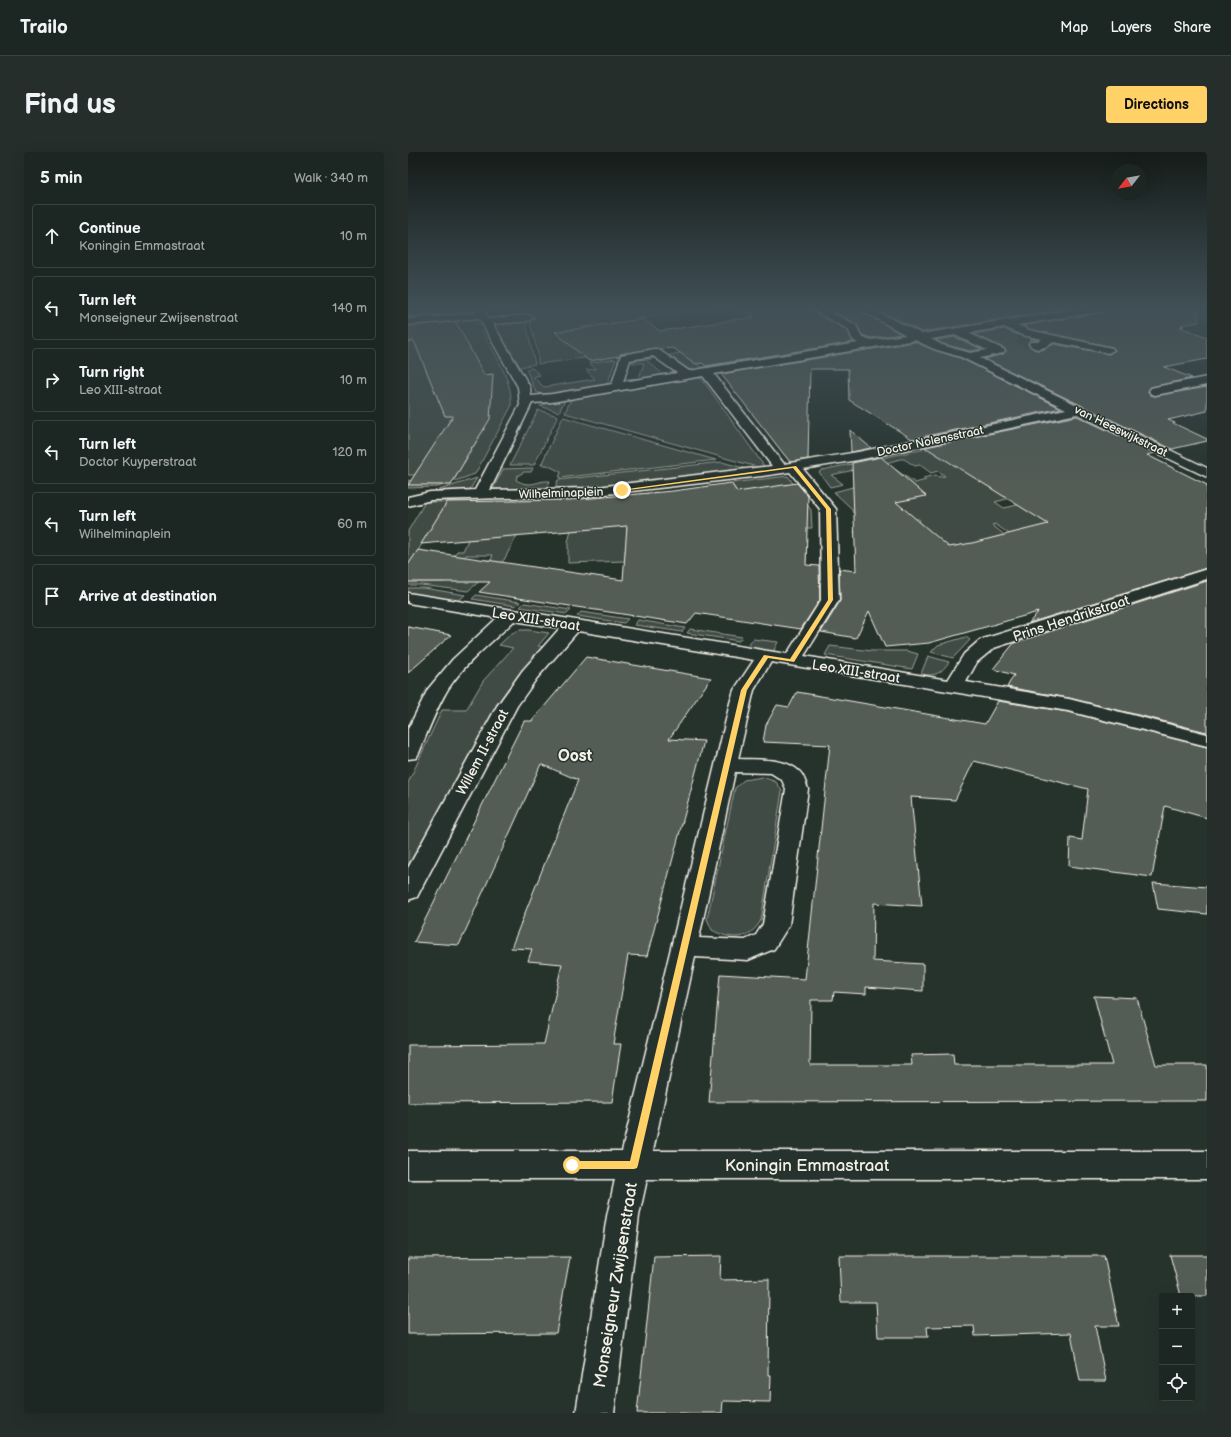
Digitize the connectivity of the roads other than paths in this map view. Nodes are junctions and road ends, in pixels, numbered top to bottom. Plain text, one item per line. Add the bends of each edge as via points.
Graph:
1 (512, 367) edge
2 (622, 367) edge
3 (676, 367) edge
4 (737, 367) edge
5 (989, 367) edge
6 (706, 372) junction
7 (687, 375) junction
8 (1207, 381) edge
9 (619, 386) junction
10 (1156, 391) dead end
11 (526, 400) junction
12 (1078, 410) junction
13 (788, 468) junction
14 (1207, 473) edge
15 (480, 495) junction
16 (410, 501) edge
17 (1207, 574) edge
18 (408, 598) edge
19 (510, 615) junction
20 (573, 625) junction
21 (779, 659) junction
22 (954, 686) junction
23 (1207, 740) edge
24 (408, 753) edge
25 (726, 765) junction
26 (408, 891) edge
27 (684, 947) junction
28 (408, 1165) edge
29 (634, 1165) junction
30 (1207, 1165) edge
31 (596, 1413) edge

1 - 11 street via 524,387
2 - 9 street via 616,383
3 - 7 street
4 - 6 street
5 - 12 street, van Heeswijkstraat
6 - 7 street
6 - 13 street
7 - 9 street
8 - 10 street
9 - 11 street
11 - 15 street via 526,405
12 - 13 street, Doctor Nolensstraat
12 - 14 street, van Heeswijkstraat
13 - 15 street, Wilhelminaplein via 596,492
13 - 21 street, Monseigneur Zwijsenstraat via 828,509 830,600
15 - 16 street, Wilhelminaplein via 430,496
17 - 22 street, Prins Hendrikstraat via 987,644 969,658
18 - 19 street, Leo XIII-straat
19 - 20 street, Leo XIII-straat
19 - 24 street via 444,682
20 - 21 street, Leo XIII-straat
20 - 26 street, Willem II-straat via 530,674 507,706
21 - 22 street, Leo XIII-straat
21 - 25 street, Monseigneur Zwijsenstraat via 744,690
22 - 23 street, Leo XIII-straat via 1077,707
25 - 27 street, Monseigneur Zwijsenstraat
25 - 27 street via 775,767 792,776 797,789 776,925 765,942 748,950
27 - 29 street, Monseigneur Zwijsenstraat
28 - 29 street, Koningin Emmastraat
29 - 30 street, Koningin Emmastraat
29 - 31 street, Monseigneur Zwijsenstraat via 623,1216

